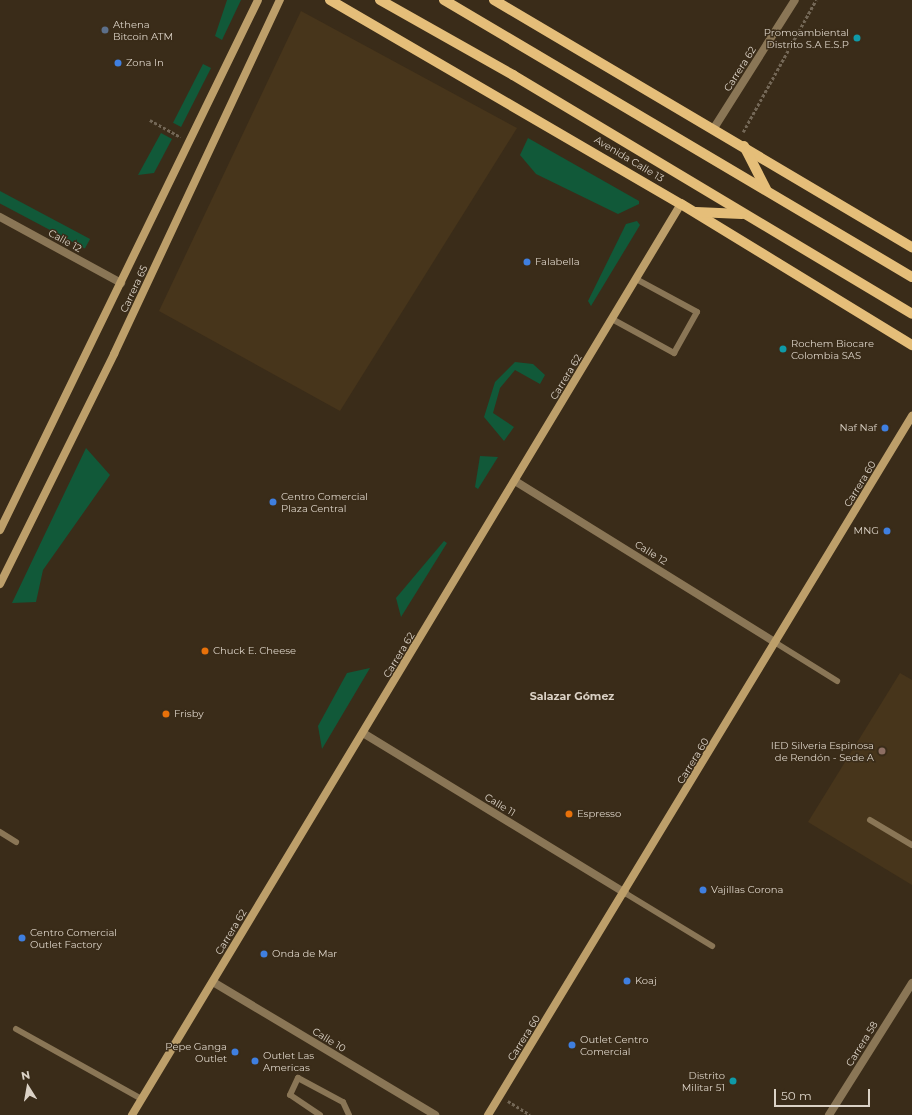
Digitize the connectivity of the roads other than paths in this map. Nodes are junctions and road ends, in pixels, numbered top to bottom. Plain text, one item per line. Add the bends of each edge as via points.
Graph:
1 (258, 0) edge
2 (280, 0) edge
3 (330, 0) edge
4 (380, 0) edge
5 (444, 0) edge
6 (494, 0) edge
7 (795, 0) edge
8 (714, 128) junction
9 (743, 145) junction
10 (766, 189) junction
11 (681, 204) junction
12 (694, 212) junction
13 (744, 214) junction
14 (0, 217) edge
15 (912, 236) edge
16 (896, 237) junction
17 (912, 247) edge
18 (912, 277) edge
19 (636, 279) junction
20 (121, 283) junction
21 (912, 314) edge
22 (612, 320) junction
23 (912, 346) edge
24 (912, 416) edge
25 (515, 481) junction
26 (0, 530) edge
27 (0, 583) edge
28 (776, 642) junction
29 (837, 681) dead end
30 (364, 733) junction
31 (870, 820) dead end
32 (0, 832) edge
33 (16, 842) dead end
34 (912, 845) edge
35 (625, 893) junction
36 (712, 946) dead end
37 (213, 982) junction
38 (912, 983) edge
39 (16, 1029) dead end
40 (142, 1098) junction
41 (132, 1115) edge
42 (320, 1115) edge
43 (349, 1115) edge
44 (435, 1115) edge
45 (488, 1115) edge
46 (829, 1115) edge

1 - 20 street, Carrera 65
2 - 27 street, Carrera 65 via 114,354
3 - 11 main road, Avenida Calle 13
4 - 13 main road, Avenida Calle 13
5 - 10 main road
6 - 8 main road
7 - 8 street, Carrera 62
8 - 9 main road
9 - 10 main road
9 - 16 main road
10 - 18 main road
11 - 12 main road, Avenida Calle 13
11 - 19 street, Carrera 62
12 - 13 main road
12 - 23 main road, Avenida Calle 13
13 - 21 main road, Avenida Calle 13
14 - 20 street, Calle 12
15 - 16 main road
16 - 17 main road
19 - 22 street, Carrera 62
19 - 22 lane via 697,312 674,354
20 - 26 street, Carrera 65
22 - 25 street, Carrera 62
24 - 28 street, Carrera 60
25 - 28 street, Calle 12
25 - 30 street, Carrera 62
28 - 29 lane
28 - 35 street, Carrera 60
30 - 35 street, Calle 11
30 - 37 street, Carrera 62
31 - 34 lane
32 - 33 lane
35 - 36 lane
35 - 45 street, Carrera 60
37 - 40 street, Carrera 62
37 - 44 street, Calle 10
38 - 46 street, Carrera 58
39 - 40 lane
40 - 41 street, Carrera 62
42 - 43 lane via 290,1095 298,1078 344,1102

